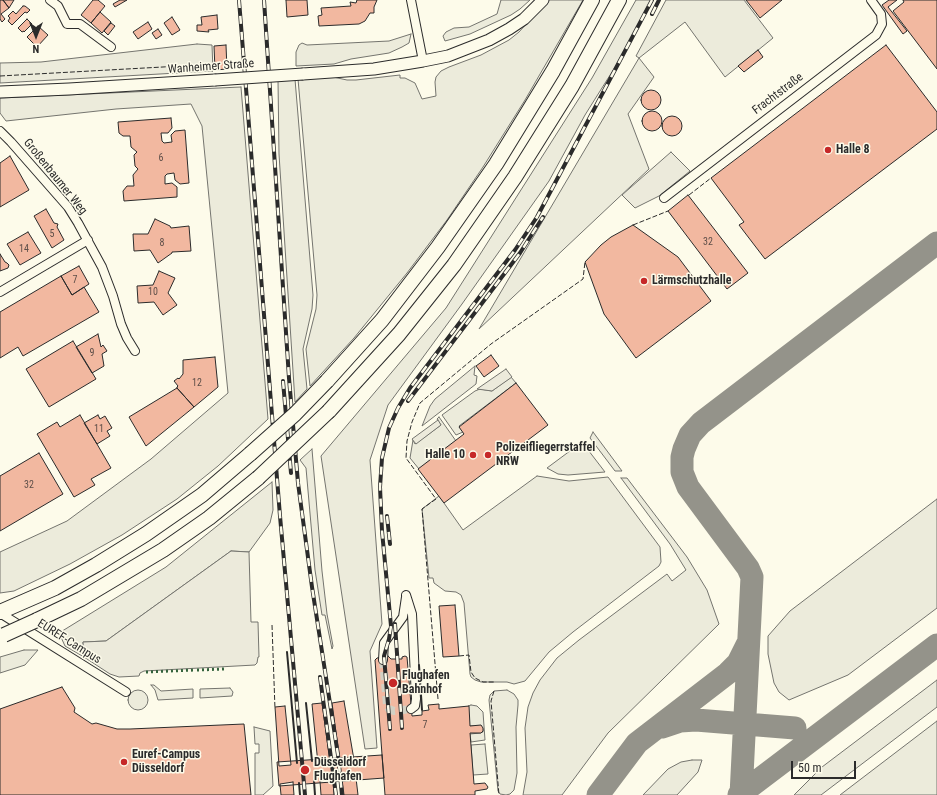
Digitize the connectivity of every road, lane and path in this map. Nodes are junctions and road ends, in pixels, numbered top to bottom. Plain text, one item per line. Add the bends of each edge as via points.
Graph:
1 (50, 0) edge
2 (411, 0) edge
3 (543, 0) edge
4 (592, 0) edge
5 (619, 0) edge
6 (871, 0) edge
7 (111, 47) dead end
8 (423, 61) junction
9 (0, 92) edge
10 (0, 131) edge
11 (664, 198) dead end
12 (88, 240) junction
13 (0, 292) edge
14 (135, 351) dead end
15 (0, 612) edge
16 (2, 636) edge
17 (383, 660) tunnel mouth
18 (126, 692) dead end
19 (411, 709) dead end

1 - 7 street via 58,6 67,24 80,24
2 - 8 street
3 - 8 street, Wanheimer Straße via 524,19 489,40 448,56
4 - 15 highway, bridge via 553,71 487,177 382,320 327,381 295,414 202,495 96,565 62,584
5 - 16 highway, bridge via 572,86 515,177 454,265 399,334 329,411 258,478 209,518 163,550 81,599
6 - 11 street, Frachtstraße via 881,14 882,24 876,35
8 - 9 street, Wanheimer Straße, bridge via 374,69
10 - 12 street, Großenbaumer Weg via 68,207
12 - 13 street
12 - 14 street, Großenbaumer Weg via 105,272 121,324
15 - 18 street, EUREF-Campus
17 - 19 street via 384,643 403,617 406,595 412,614 416,699

